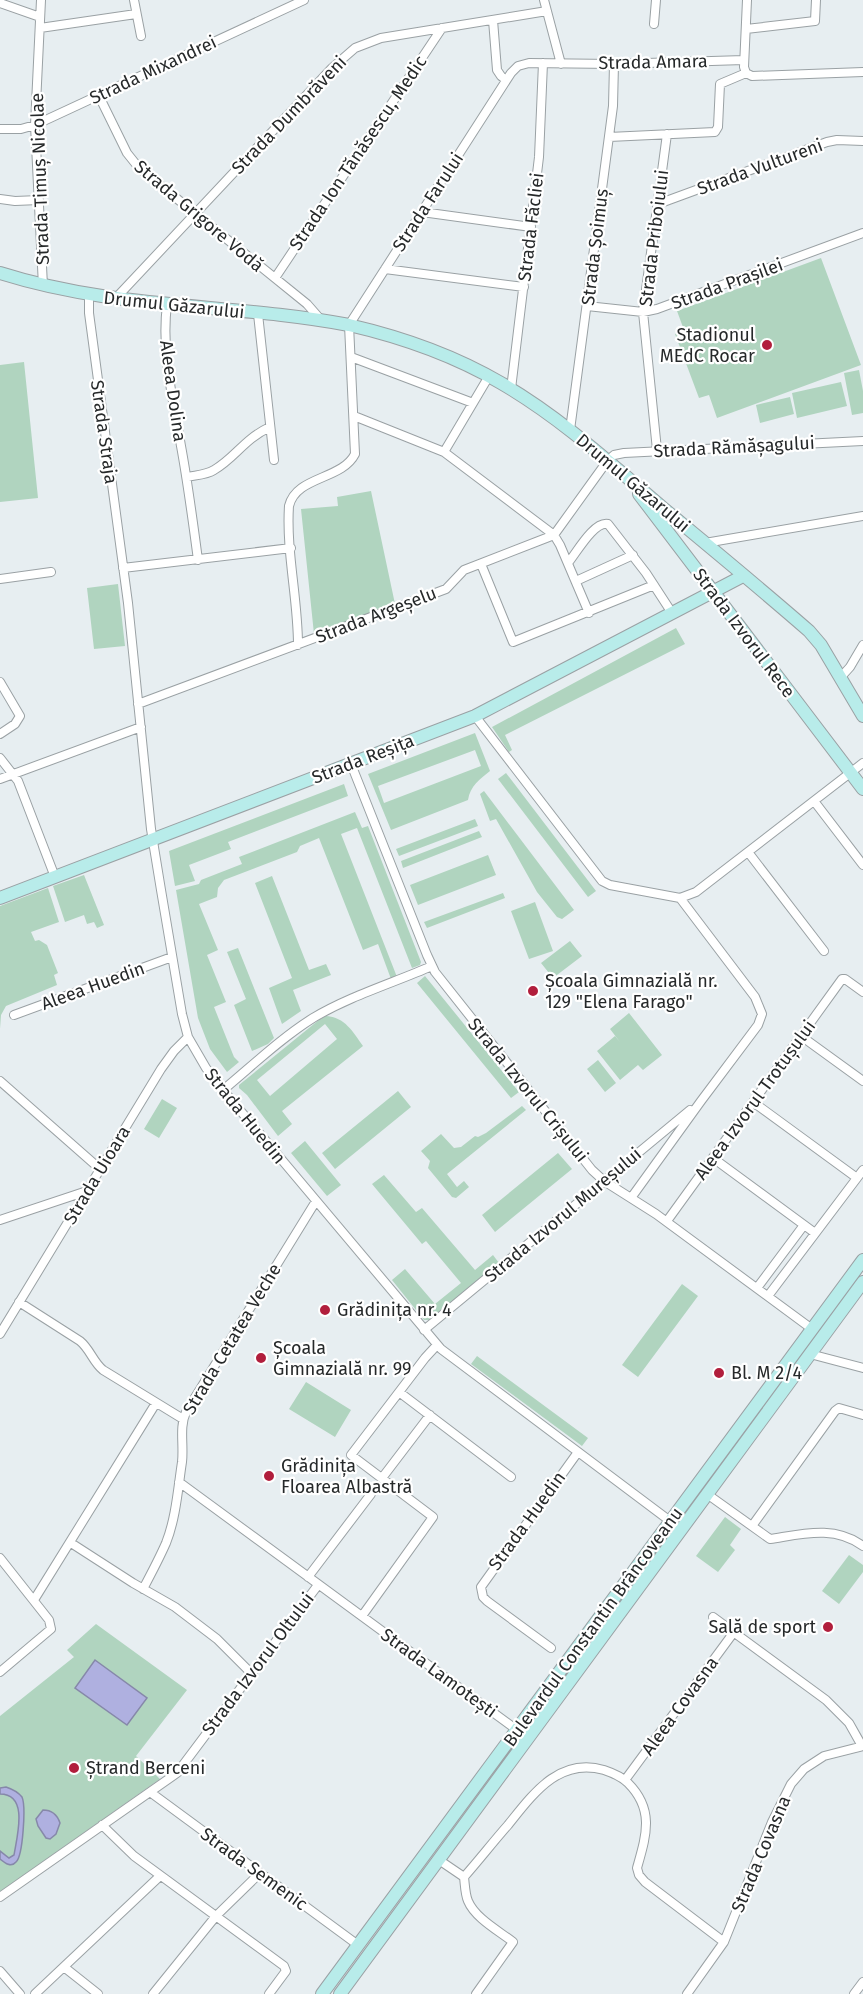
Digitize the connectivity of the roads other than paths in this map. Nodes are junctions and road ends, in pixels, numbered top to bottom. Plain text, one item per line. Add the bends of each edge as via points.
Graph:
1 (41, 0) edge
2 (134, 0) edge
3 (304, 0) edge
4 (543, 0) edge
5 (656, 0) edge
6 (747, 0) edge
7 (816, 0) edge
8 (0, 3) edge
9 (547, 11) junction
10 (136, 14) junction
11 (40, 17) junction
12 (493, 20) junction
13 (654, 24) dead end
14 (40, 28) junction
15 (442, 28) junction
16 (746, 29) junction
17 (141, 36) dead end
18 (744, 60) junction
19 (543, 63) junction
20 (561, 64) junction
21 (614, 64) junction
22 (863, 72) edge
23 (746, 73) junction
24 (506, 80) junction
25 (99, 96) junction
26 (35, 125) junction
27 (0, 129) edge
28 (667, 134) junction
29 (609, 137) junction
30 (863, 141) edge
31 (0, 199) edge
32 (39, 200) junction
33 (658, 204) junction
34 (422, 212) junction
35 (194, 215) junction
36 (531, 227) junction
37 (863, 233) edge
38 (385, 268) junction
39 (0, 273) edge
40 (275, 278) junction
41 (44, 286) junction
42 (524, 287) junction
43 (89, 295) junction
44 (115, 298) junction
45 (167, 304) junction
46 (587, 306) junction
47 (643, 312) junction
48 (258, 314) junction
49 (321, 320) junction
50 (349, 325) junction
51 (351, 357) junction
52 (489, 376) junction
53 (511, 389) junction
54 (473, 403) junction
55 (354, 416) junction
56 (270, 428) junction
57 (570, 430) junction
58 (863, 441) edge
59 (657, 450) junction
60 (444, 452) junction
61 (274, 460) dead end
62 (608, 460) junction
63 (186, 477) junction
64 (626, 477) junction
65 (863, 516) edge
66 (554, 535) junction
67 (705, 543) junction
68 (291, 548) junction
69 (633, 555) junction
70 (198, 560) junction
71 (568, 563) junction
72 (481, 564) junction
73 (123, 568) junction
74 (51, 572) dead end
75 (743, 576) junction
76 (0, 579) edge
77 (576, 581) junction
78 (654, 585) junction
79 (713, 592) junction
80 (589, 613) junction
81 (672, 613) junction
82 (298, 645) junction
83 (863, 645) edge
84 (840, 678) junction
85 (0, 682) edge
86 (138, 704) junction
87 (475, 716) junction
88 (863, 716) edge
89 (141, 726) junction
90 (0, 734) edge
91 (0, 758) edge
92 (863, 763) edge
93 (351, 764) junction
94 (851, 773) junction
95 (12, 774) junction
96 (0, 778) edge
97 (863, 789) edge
98 (814, 801) junction
99 (153, 839) junction
100 (748, 852) junction
101 (863, 865) edge
102 (55, 877) junction
103 (680, 897) junction
104 (0, 898) edge
105 (824, 951) dead end
106 (172, 957) junction
107 (432, 966) junction
108 (863, 992) edge
109 (14, 1015) dead end
110 (188, 1036) junction
111 (801, 1036) junction
112 (0, 1081) edge
113 (863, 1081) edge
114 (223, 1090) junction
115 (701, 1101) junction
116 (753, 1102) junction
117 (713, 1158) junction
118 (100, 1169) junction
119 (860, 1174) edge
120 (604, 1181) junction
121 (87, 1191) junction
122 (631, 1198) junction
123 (316, 1201) junction
124 (0, 1220) edge
125 (667, 1221) junction
126 (804, 1225) junction
127 (815, 1233) junction
128 (863, 1260) edge
129 (863, 1282) edge
130 (757, 1288) junction
131 (768, 1296) junction
132 (859, 1296) edge
133 (19, 1302) junction
134 (0, 1316) edge
135 (11, 1316) junction
136 (812, 1329) junction
137 (424, 1330) junction
138 (0, 1334) edge
139 (437, 1345) junction
140 (810, 1354) junction
141 (863, 1368) edge
142 (399, 1392) junction
143 (156, 1403) junction
144 (430, 1415) junction
145 (863, 1415) edge
146 (183, 1419) junction
147 (578, 1452) junction
148 (511, 1477) dead end
149 (382, 1478) junction
150 (179, 1482) junction
151 (371, 1494) dead end
152 (707, 1494) junction
153 (676, 1525) junction
154 (752, 1526) junction
155 (71, 1543) junction
156 (863, 1546) edge
157 (0, 1558) edge
158 (308, 1577) junction
159 (318, 1585) junction
160 (143, 1588) junction
161 (34, 1600) junction
162 (362, 1616) junction
163 (714, 1617) dead end
164 (734, 1632) junction
165 (551, 1648) dead end
166 (0, 1672) edge
167 (252, 1674) junction
168 (517, 1730) junction
169 (862, 1746) edge
170 (625, 1780) junction
171 (150, 1792) junction
172 (102, 1825) junction
173 (439, 1860) junction
174 (260, 1873) junction
175 (160, 1876) junction
176 (464, 1877) junction
177 (0, 1897) edge
178 (216, 1916) junction
179 (724, 1942) junction
180 (358, 1945) junction
181 (64, 1967) junction
182 (0, 1971) edge
183 (863, 1982) edge
184 (20, 1994) edge
185 (35, 1994) edge
186 (98, 1994) edge
187 (153, 1994) edge
188 (269, 1994) edge
189 (322, 1994) edge
190 (340, 1994) edge
191 (476, 1994) edge
192 (687, 1994) edge
193 (854, 1994) edge

1 - 11 street, Strada Timuș Nicolae
2 - 10 street
3 - 25 street, Strada Mixandrei
4 - 9 street
5 - 13 street
6 - 16 street
7 - 16 street via 814,21
8 - 11 street
9 - 12 street, Strada Dumbrăveni
9 - 20 street
10 - 14 street
10 - 17 street
11 - 14 street, Strada Timuș Nicolae
12 - 15 street, Strada Dumbrăveni
12 - 24 street via 497,70
14 - 26 street, Strada Timuș Nicolae
15 - 35 street, Strada Dumbrăveni via 373,40 349,52
15 - 40 street, Strada Ion Tănăsescu, Medic
16 - 18 street
18 - 21 street, Strada Amara
18 - 23 street
19 - 20 street, Strada Farului
19 - 24 street, Strada Farului via 518,66
19 - 36 street, Strada Făcliei
20 - 21 street, Strada Amara
21 - 29 street, Strada Șoimuș
22 - 23 street via 752,76
23 - 28 street via 720,84 715,132
24 - 34 street, Strada Farului
25 - 26 street, Strada Mixandrei
25 - 35 street, Strada Grigore Vodă via 132,161
26 - 27 street, Strada Mixandrei
26 - 32 street, Strada Timuș Nicolae
28 - 29 street
28 - 33 street, Strada Priboiului
29 - 46 street, Strada Șoimuș
30 - 33 street, Strada Vultureni via 827,142
31 - 32 street
32 - 41 street, Strada Timuș Nicolae
33 - 47 street, Strada Priboiului
34 - 36 street
34 - 38 street, Strada Farului
35 - 40 street, Strada Grigore Vodă
35 - 44 street, Strada Dumbrăveni
36 - 42 street, Strada Făcliei
37 - 47 street, Strada Prașilei
38 - 42 street
38 - 50 street, Strada Farului
39 - 41 street, Drumul Găzarului
40 - 49 street, Strada Grigore Vodă
41 - 43 street, Drumul Găzarului
42 - 53 street, Strada Făcliei
43 - 44 street, Drumul Găzarului
43 - 73 street, Strada Straja
44 - 45 street, Drumul Găzarului
45 - 48 street, Drumul Găzarului
45 - 63 street, Aleea Dolina via 166,357
46 - 47 street, Strada Prașilei
46 - 57 street, Strada Șoimuș
47 - 59 street, Strada Priboiului
48 - 49 street, Drumul Găzarului
48 - 56 street
49 - 50 street, Drumul Găzarului
50 - 51 street
50 - 52 street, Drumul Găzarului via 400,339
51 - 54 street
51 - 55 street
52 - 53 street, Drumul Găzarului
52 - 54 street
53 - 57 street, Drumul Găzarului
54 - 60 street
55 - 60 street
55 - 68 street via 355,454 347,464 296,492 291,499
56 - 61 street
56 - 63 street via 248,440 213,471
57 - 62 street, Drumul Găzarului
58 - 59 street, Strada Rămășagului
59 - 62 street, Strada Rămășagului via 619,453
60 - 66 street
62 - 64 street, Drumul Găzarului
62 - 66 street
63 - 70 street, Aleea Dolina
64 - 67 street, Drumul Găzarului
64 - 79 street, Strada Izvorul Rece
65 - 67 street
66 - 71 street
66 - 72 street, Strada Argeșelu
67 - 75 street, Drumul Găzarului
68 - 70 street
68 - 82 street
69 - 71 street via 611,525 603,523
69 - 77 street
69 - 78 street
70 - 73 street
71 - 77 street
72 - 80 street via 513,642
72 - 82 street, Strada Argeșelu via 461,573 446,588
73 - 86 street, Strada Straja
74 - 76 street
75 - 79 street
75 - 84 street, Drumul Găzarului via 812,634
77 - 80 street
78 - 80 street
78 - 81 street
79 - 81 street, Strada Reșița
79 - 94 street, Strada Izvorul Rece
81 - 87 street, Strada Reșița
82 - 86 street, Strada Argeșelu
83 - 84 street
84 - 88 street, Drumul Găzarului
85 - 90 street via 20,716
86 - 89 street, Strada Straja
87 - 93 street, Strada Reșița
87 - 103 street via 602,880 610,885
89 - 95 street
89 - 99 street, Strada Straja
91 - 95 street
92 - 94 street
93 - 99 street, Strada Reșița
93 - 107 street, Strada Izvorul Crișului
94 - 97 street, Strada Izvorul Rece
94 - 98 street
95 - 96 street
95 - 102 street
98 - 100 street
98 - 101 street
99 - 102 street, Strada Reșița
99 - 106 street, Strada Huedin
100 - 103 street via 696,892
100 - 105 street
102 - 104 street, Strada Reșița
103 - 115 street, Strada Izvorul Mureșului via 755,997 762,1014 758,1025
106 - 109 street, Aleea Huedin
106 - 110 street, Strada Huedin
107 - 114 street via 315,1017
107 - 120 street, Strada Izvorul Crișului
108 - 111 street, Aleea Izvorul Trotușului via 844,978
110 - 114 street, Strada Huedin
110 - 118 street, Strada Uioara via 167,1060
111 - 113 street
111 - 116 street, Aleea Izvorul Trotușului
112 - 118 street
114 - 123 street, Strada Huedin
115 - 120 street, Strada Izvorul Mureșului
115 - 122 street, Strada Izvorul Mureșului
116 - 117 street, Aleea Izvorul Trotușului
116 - 119 street
117 - 125 street, Aleea Izvorul Trotușului
117 - 126 street
118 - 121 street, Strada Uioara
119 - 127 street
120 - 122 street, Strada Izvorul Crișului
120 - 137 street, Strada Izvorul Mureșului
121 - 124 street
121 - 133 street, Strada Uioara
122 - 125 street, Strada Izvorul Crișului
123 - 137 street, Strada Huedin
123 - 146 street, Strada Cetatea Veche
125 - 130 street, Strada Izvorul Crișului
126 - 127 street
126 - 130 street
127 - 131 street
128 - 136 street, Bulevardul Constantin Brâncoveanu
129 - 132 street, Bulevardul Constantin Brâncoveanu
130 - 131 street, Strada Izvorul Crișului
131 - 136 street, Strada Izvorul Crișului
132 - 140 street, Bulevardul Constantin Brâncoveanu
133 - 135 street, Strada Uioara
133 - 143 street via 80,1341 103,1370
134 - 135 street
135 - 138 street, Strada Uioara
136 - 153 street, Bulevardul Constantin Brâncoveanu
137 - 139 street, Strada Huedin
139 - 142 street
139 - 147 street, Strada Huedin
140 - 141 street
140 - 152 street, Bulevardul Constantin Brâncoveanu
142 - 144 street
142 - 149 street via 351,1455
143 - 146 street
143 - 155 street
144 - 148 street
144 - 149 street
145 - 154 street via 839,1408 835,1411
146 - 150 street, Strada Cetatea Veche
147 - 153 street, Strada Huedin
147 - 165 street, Strada Huedin via 482,1583 481,1592 487,1601
149 - 162 street, Strada Lamotești via 433,1517
150 - 158 street, Strada Lamotești
150 - 160 street, Strada Cetatea Veche via 168,1536
151 - 158 street
152 - 153 street, Bulevardul Constantin Brâncoveanu
152 - 154 street
153 - 168 street, Bulevardul Constantin Brâncoveanu
153 - 173 street, Bulevardul Constantin Brâncoveanu
154 - 156 street via 770,1539 825,1532 845,1536
155 - 160 street
155 - 161 street
157 - 161 street
158 - 159 street, Strada Lamotești
159 - 162 street, Strada Lamotești
159 - 167 street, Strada Izvorul Oltului
160 - 167 street via 211,1634
161 - 166 street via 51,1629
162 - 168 street, Strada Lamotești
163 - 164 street
164 - 169 street via 826,1700 849,1723
164 - 170 street, Aleea Covasna
167 - 171 street, Strada Izvorul Oltului via 177,1773
168 - 180 street, Bulevardul Constantin Brâncoveanu
169 - 179 street, Strada Covasna via 824,1756 804,1769 791,1784
170 - 176 street via 585,1766 550,1779
170 - 179 street via 640,1797 646,1815 639,1875
171 - 172 street, Strada Izvorul Oltului
171 - 174 street, Strada Semenic
172 - 175 street
172 - 177 street, Strada Izvorul Oltului
173 - 176 street
173 - 190 street, Bulevardul Constantin Brâncoveanu
174 - 178 street
174 - 180 street, Strada Semenic
175 - 178 street
175 - 181 street
176 - 191 street via 471,1907 513,1942
178 - 187 street
178 - 188 street via 284,1966 286,1971
179 - 192 street, Strada Covasna
180 - 189 street, Bulevardul Constantin Brâncoveanu
181 - 185 street
181 - 186 street
182 - 184 street
183 - 193 street

